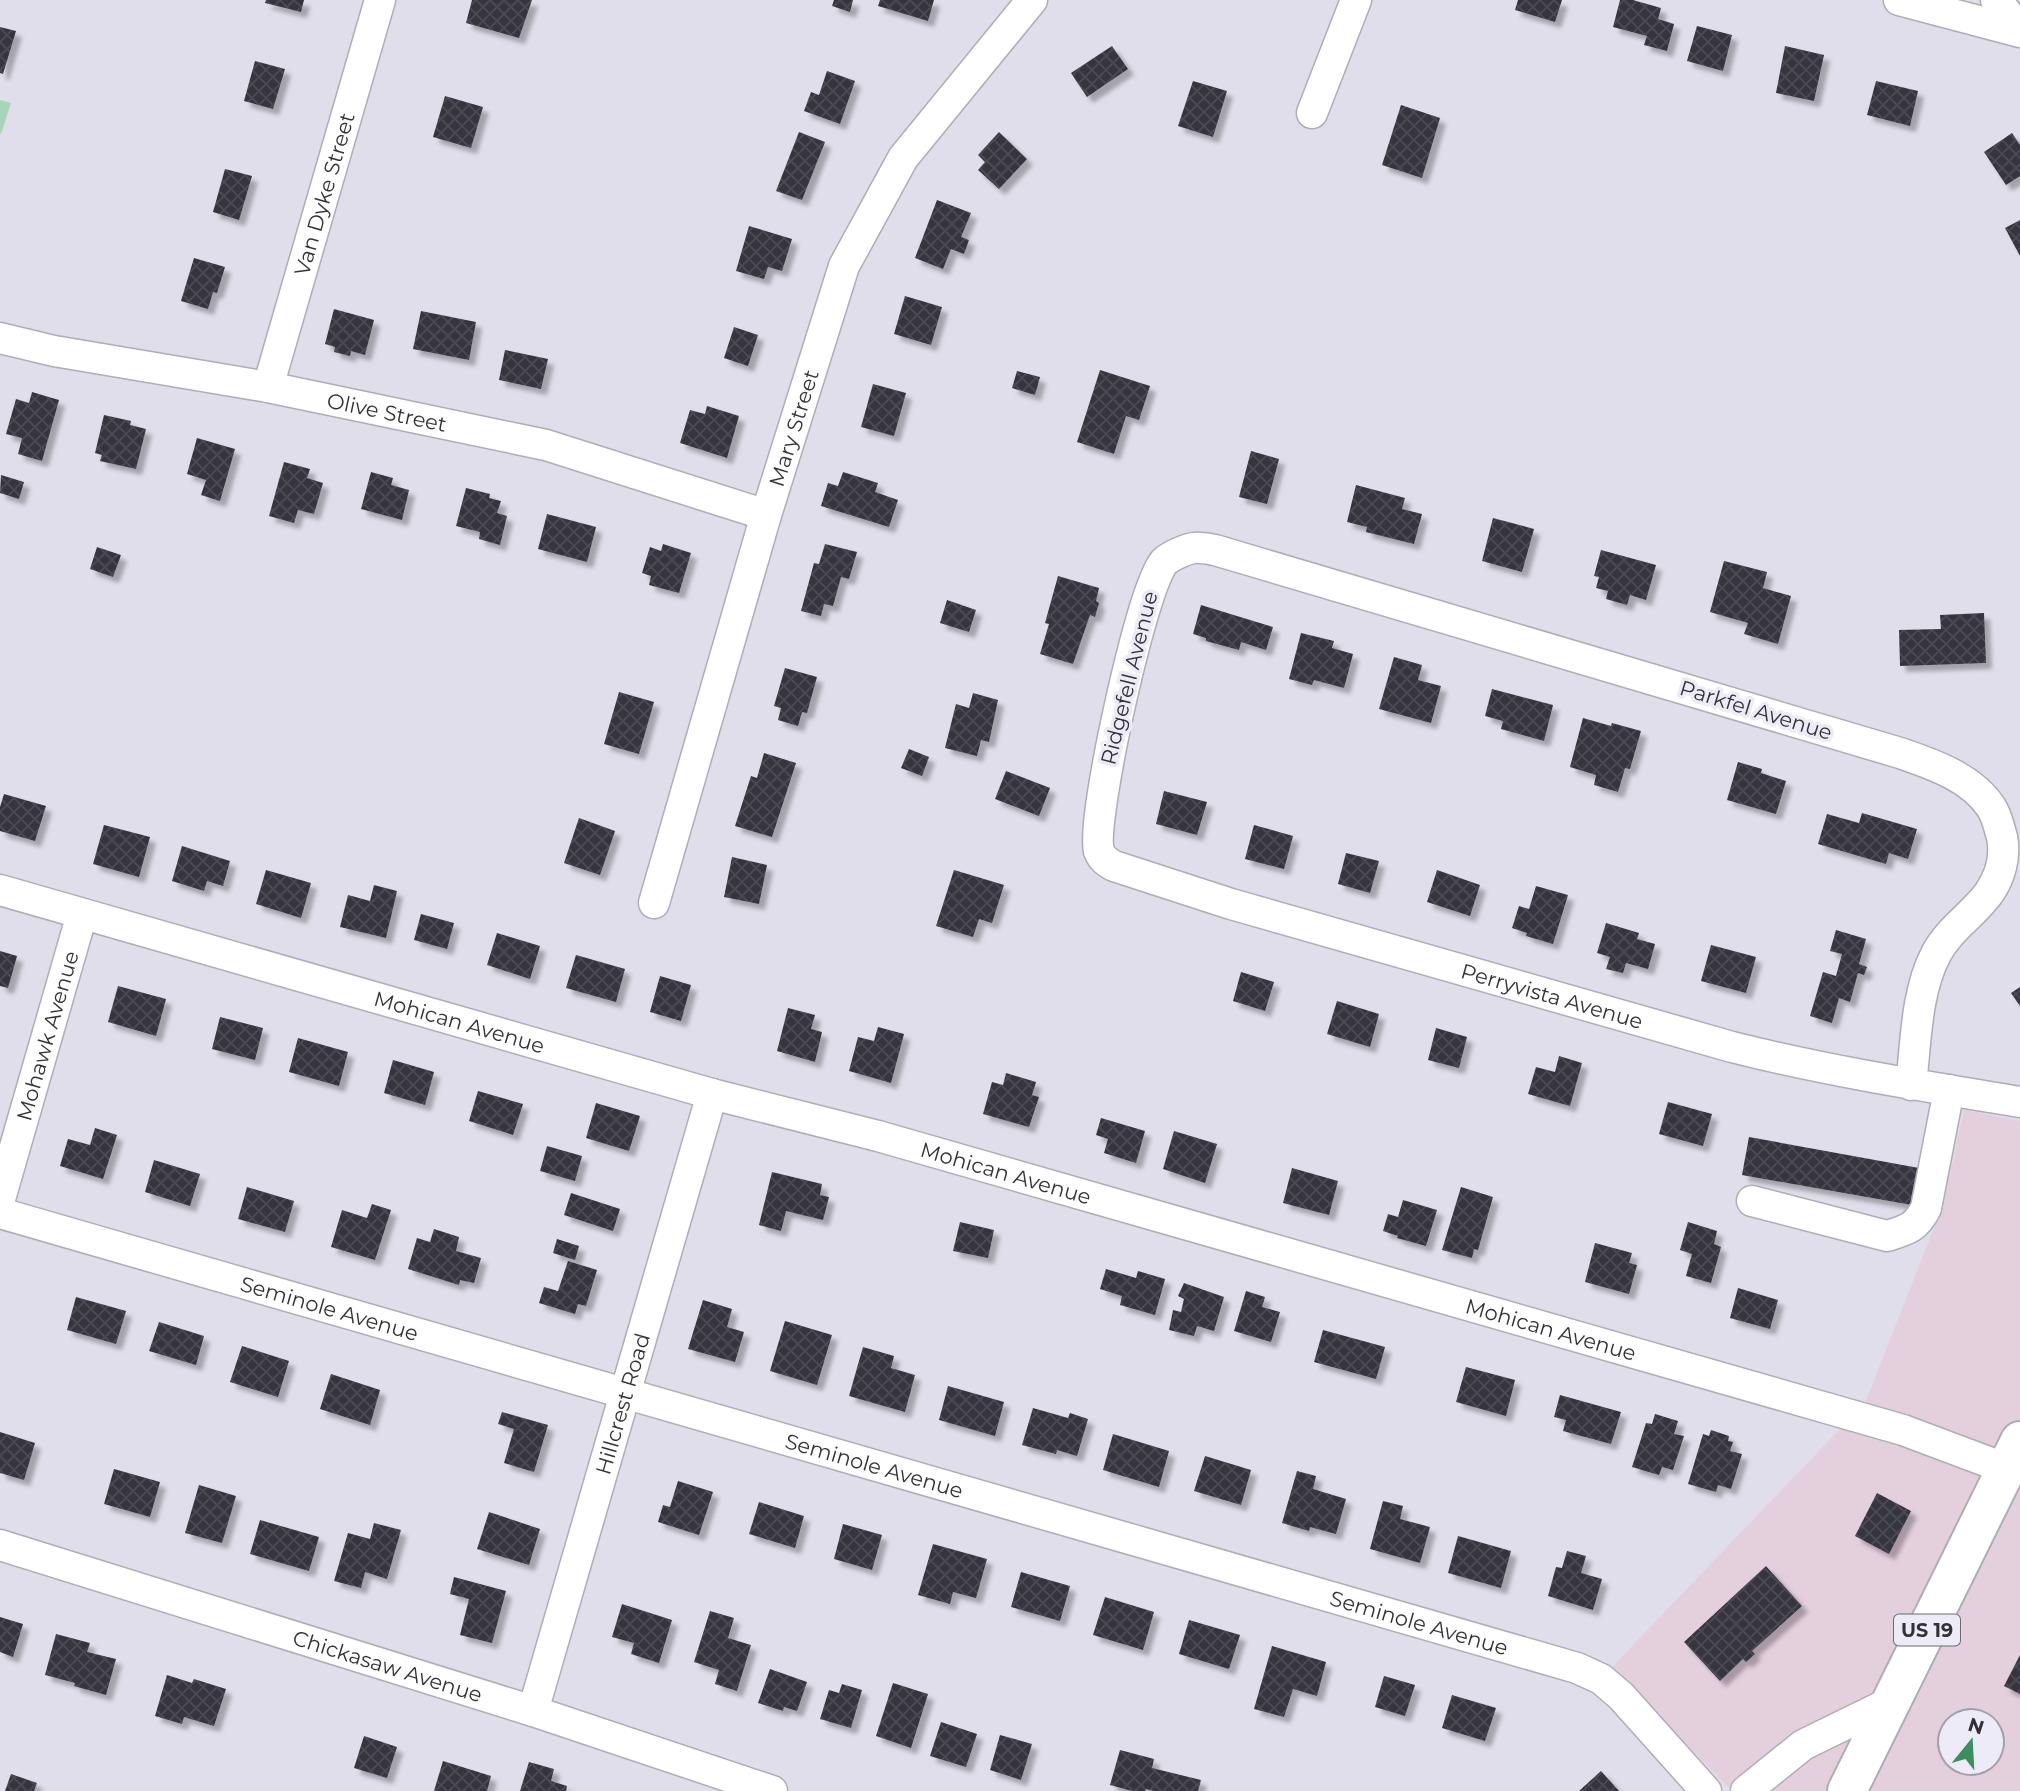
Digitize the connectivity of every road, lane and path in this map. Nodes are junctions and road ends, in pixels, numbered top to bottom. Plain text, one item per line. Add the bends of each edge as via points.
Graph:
1 (380, 0) edge
2 (1032, 0) edge
3 (1356, 0) edge
4 (1899, 0) edge
5 (1996, 0) edge
6 (2020, 30) edge
7 (1312, 113) dead end
8 (0, 338) edge
9 (268, 387) junction
10 (766, 515) junction
11 (1215, 550) joint
12 (1099, 851) joint
13 (0, 890) edge
14 (654, 902) dead end
15 (82, 914) junction
16 (1911, 1085) junction
17 (1949, 1090) junction
18 (712, 1094) junction
19 (2020, 1102) edge
20 (0, 1199) edge
21 (1752, 1200) dead end
22 (0, 1213) edge
23 (625, 1394) junction
24 (2014, 1455) edge
25 (0, 1545) edge
26 (1891, 1702) junction
27 (533, 1711) junction
28 (772, 1791) edge
29 (1706, 1791) edge
30 (1746, 1791) edge
31 (1847, 1791) edge

1 - 9 street, Van Dyke Street
2 - 10 street, Mary Street via 904,158 844,266
3 - 7 street
4 - 6 street
5 - 6 street
8 - 9 street, Olive Street
9 - 10 street, Olive Street via 546,445
10 - 14 street, Mary Street
11 - 12 street, Ridgefell Avenue via 1194,548 1163,562 1152,583 1112,739 1097,828
11 - 16 street, Parkfel Avenue via 1900,753 1928,762 1973,789 1991,807 1998,823 2004,846 2000,874 1989,894 1936,954 1922,1001
12 - 16 street, Perryvista Avenue via 1114,866 1244,908 1732,1047
13 - 15 street, Mohican Avenue
15 - 18 street, Mohican Avenue
15 - 20 street, Mohawk Avenue
16 - 17 street, Perryvista Avenue
17 - 19 street, Perryvista Avenue
17 - 21 street via 1926,1208 1919,1223 1887,1236
18 - 23 street, Hillcrest Road
18 - 24 street, Mohican Avenue via 878,1136 1928,1438
22 - 23 street, Seminole Avenue
23 - 27 street, Hillcrest Road
23 - 29 street, Seminole Avenue via 1577,1668 1601,1679 1621,1696
24 - 26 main road, US 19
25 - 27 street, Chickasaw Avenue
26 - 30 street via 1803,1745
26 - 31 main road, US 19
27 - 28 street, Chickasaw Avenue

